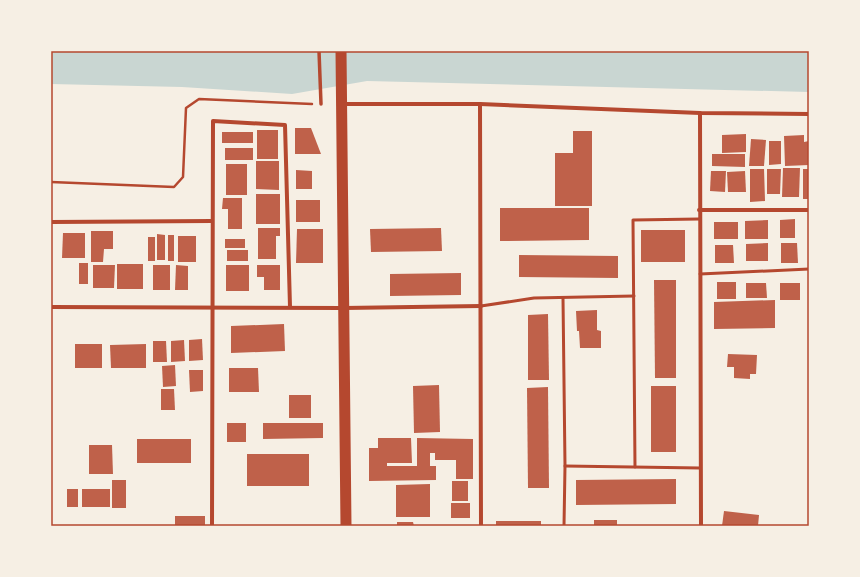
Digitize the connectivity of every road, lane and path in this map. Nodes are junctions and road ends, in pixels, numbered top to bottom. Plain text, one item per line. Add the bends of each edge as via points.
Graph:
1 (319, 51) edge
2 (341, 51) edge
3 (321, 104) joint
4 (342, 104) junction
5 (480, 104) junction
6 (700, 113) junction
7 (809, 114) edge
8 (51, 182) edge
9 (699, 210) junction
10 (809, 210) edge
11 (699, 218) junction
12 (212, 221) junction
13 (51, 222) edge
14 (809, 269) edge
15 (700, 274) junction
16 (634, 296) junction
17 (563, 298) junction
18 (481, 306) junction
19 (51, 307) edge
20 (212, 307) junction
21 (290, 307) junction
22 (344, 308) junction
23 (565, 466) junction
24 (635, 467) junction
25 (700, 468) junction
26 (212, 526) edge
27 (346, 526) edge
28 (482, 526) edge
29 (564, 526) edge
30 (701, 526) edge

1 - 3 street
2 - 4 highway
3 - 8 path via 199,99 186,108 183,177 174,186
4 - 5 street
4 - 22 highway
5 - 6 street
5 - 18 street
6 - 7 street
6 - 9 street
9 - 10 street
9 - 11 street
11 - 15 street
11 - 16 lane via 633,220
12 - 13 street
12 - 20 street
12 - 21 street via 213,121 285,125
14 - 15 lane
15 - 25 street
16 - 17 lane
16 - 24 lane
17 - 18 lane via 534,298
17 - 23 lane
18 - 22 street
18 - 28 street
19 - 20 street
20 - 21 street
20 - 26 street
21 - 22 street
22 - 27 highway
23 - 24 lane
23 - 29 lane
24 - 25 lane
25 - 30 street

